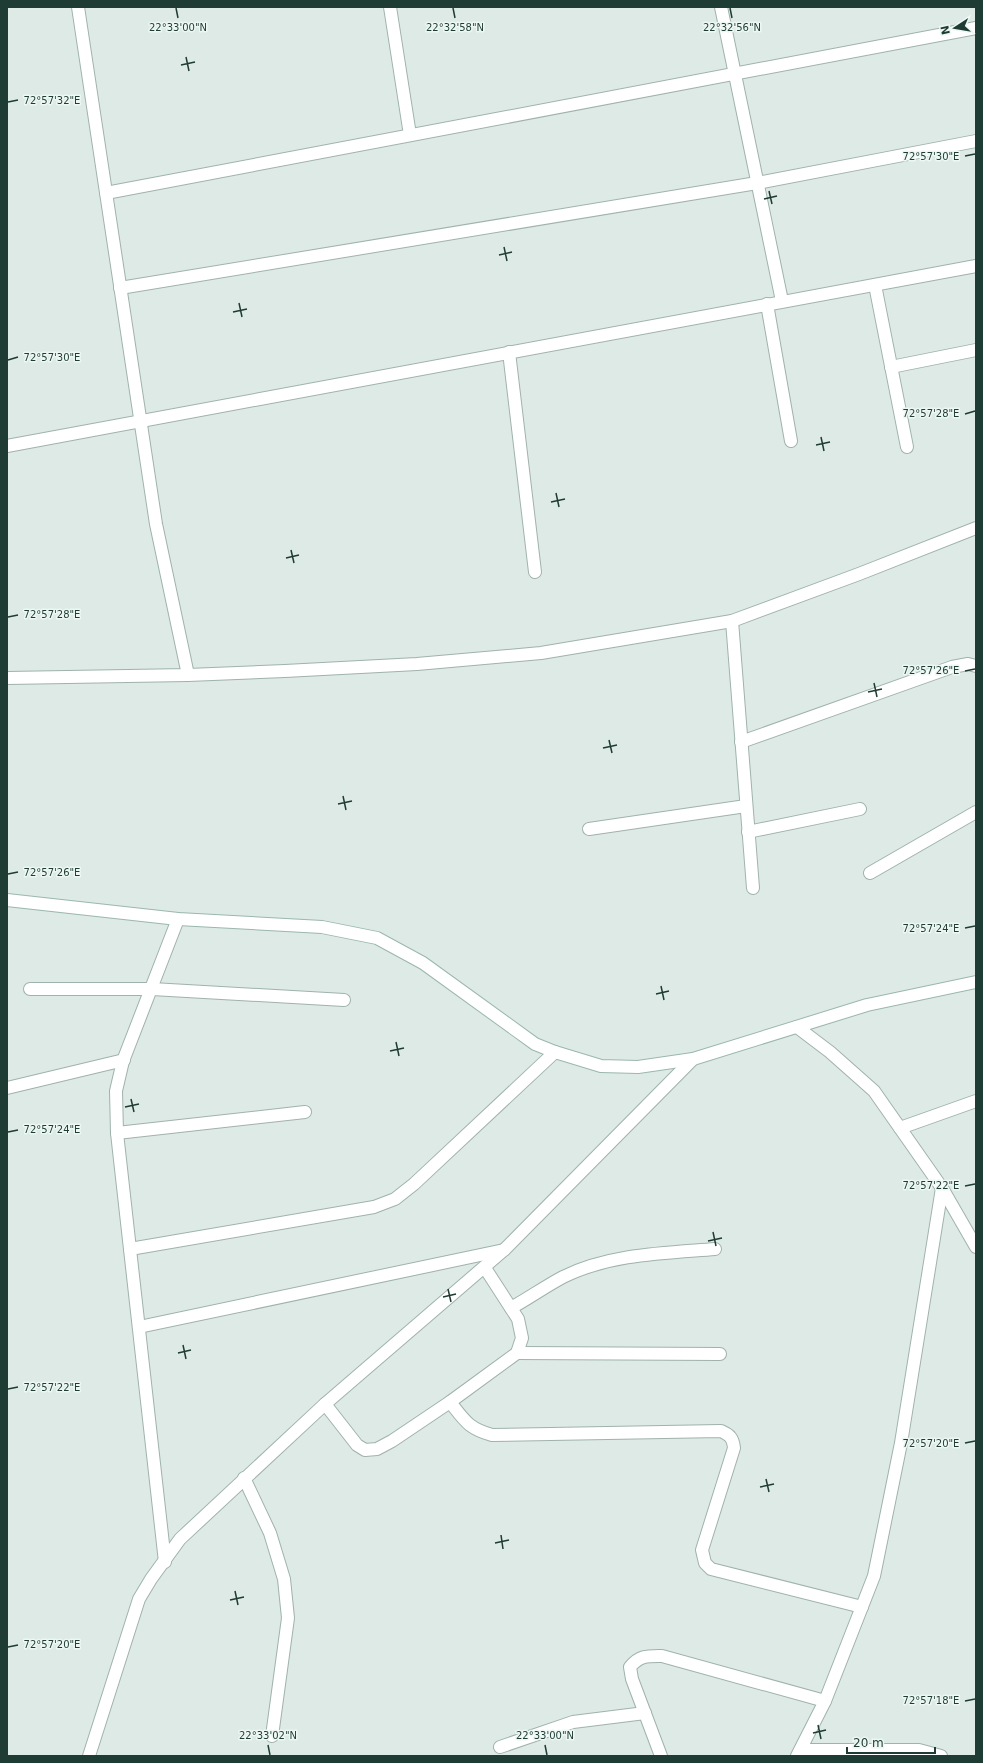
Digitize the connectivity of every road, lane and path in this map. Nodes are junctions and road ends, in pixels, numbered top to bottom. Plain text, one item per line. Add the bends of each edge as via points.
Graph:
1 (78, 7) edge
2 (390, 7) edge
3 (721, 7) edge
4 (976, 28) edge
5 (735, 74) junction
6 (410, 135) junction
7 (976, 141) edge
8 (758, 183) junction
9 (106, 193) junction
10 (976, 266) edge
11 (875, 285) junction
12 (120, 288) junction
13 (782, 301) junction
14 (767, 304) junction
15 (976, 350) edge
16 (509, 352) junction
17 (891, 367) junction
18 (140, 420) junction
19 (791, 441) dead end
20 (7, 446) edge
21 (907, 448) dead end
22 (976, 528) edge
23 (535, 572) dead end
24 (732, 621) junction
25 (976, 666) edge
26 (188, 675) junction
27 (7, 678) edge
28 (741, 742) junction
29 (746, 806) junction
30 (860, 809) dead end
31 (976, 812) edge
32 (589, 829) dead end
33 (748, 832) junction
34 (870, 873) dead end
35 (753, 888) dead end
36 (7, 900) edge
37 (178, 919) junction
38 (976, 982) edge
39 (30, 989) dead end
40 (152, 989) junction
41 (344, 1000) dead end
42 (797, 1027) junction
43 (555, 1052) junction
44 (693, 1059) junction
45 (124, 1060) junction
46 (7, 1088) edge
47 (976, 1101) edge
48 (305, 1112) dead end
49 (900, 1128) junction
50 (117, 1133) junction
51 (942, 1188) junction
52 (976, 1247) edge
53 (130, 1249) junction
54 (715, 1249) dead end
55 (505, 1250) junction
56 (485, 1268) junction
57 (511, 1308) junction
58 (139, 1327) junction
59 (517, 1353) junction
60 (720, 1354) dead end
61 (450, 1402) junction
62 (325, 1404) junction
63 (244, 1478) junction
64 (165, 1562) junction
65 (862, 1607) junction
66 (825, 1701) junction
67 (645, 1713) junction
68 (272, 1736) dead end
69 (500, 1747) dead end
70 (799, 1753) edge
71 (89, 1756) edge
72 (661, 1756) edge
73 (941, 1756) edge

1 - 9 street
2 - 6 street
3 - 5 street
4 - 5 street
5 - 6 street
5 - 8 street
6 - 9 street
7 - 8 street
8 - 12 street
8 - 13 street
9 - 12 street
10 - 11 street
11 - 13 street
11 - 17 street
12 - 18 street
13 - 14 street
14 - 16 street
14 - 19 street
15 - 17 street
16 - 18 street
16 - 23 street
17 - 21 street
18 - 20 street
18 - 26 street via 156,524
22 - 24 street
24 - 26 street via 541,653 417,664
24 - 28 street
25 - 28 street via 968,664 952,667
26 - 27 street
28 - 29 street
29 - 32 street
29 - 33 street
30 - 33 street
31 - 34 street
33 - 35 street
36 - 37 street
37 - 40 street
37 - 43 street via 322,927 377,938 423,963 535,1044
38 - 42 street via 867,1005
39 - 40 street
40 - 41 street
40 - 45 street
42 - 44 street
42 - 49 street via 874,1091
43 - 44 street via 601,1066 638,1067
43 - 53 street via 395,1199 374,1207
44 - 55 street
45 - 46 street
45 - 50 street via 116,1091
47 - 49 street
48 - 50 street
49 - 51 street
50 - 53 street
51 - 52 street
51 - 65 street via 901,1443 874,1576
53 - 58 street
54 - 57 street via 646,1255 598,1264 564,1277
55 - 56 street
55 - 58 street
56 - 57 street
56 - 62 street
57 - 59 street via 518,1319 522,1338
58 - 64 street
59 - 60 street
59 - 61 street
61 - 62 street via 392,1441 376,1449 365,1450 357,1445
61 - 65 street via 467,1423 476,1430 492,1435 721,1431 733,1440 734,1448 702,1550 705,1563 711,1569
62 - 63 street
63 - 64 street via 180,1538
63 - 68 street via 270,1533 284,1579 288,1618
64 - 71 street via 139,1599
65 - 66 street
66 - 67 street via 662,1656 646,1655 636,1659 630,1667
66 - 70 street
67 - 69 street via 573,1722
67 - 72 street
70 - 73 street via 919,1750

